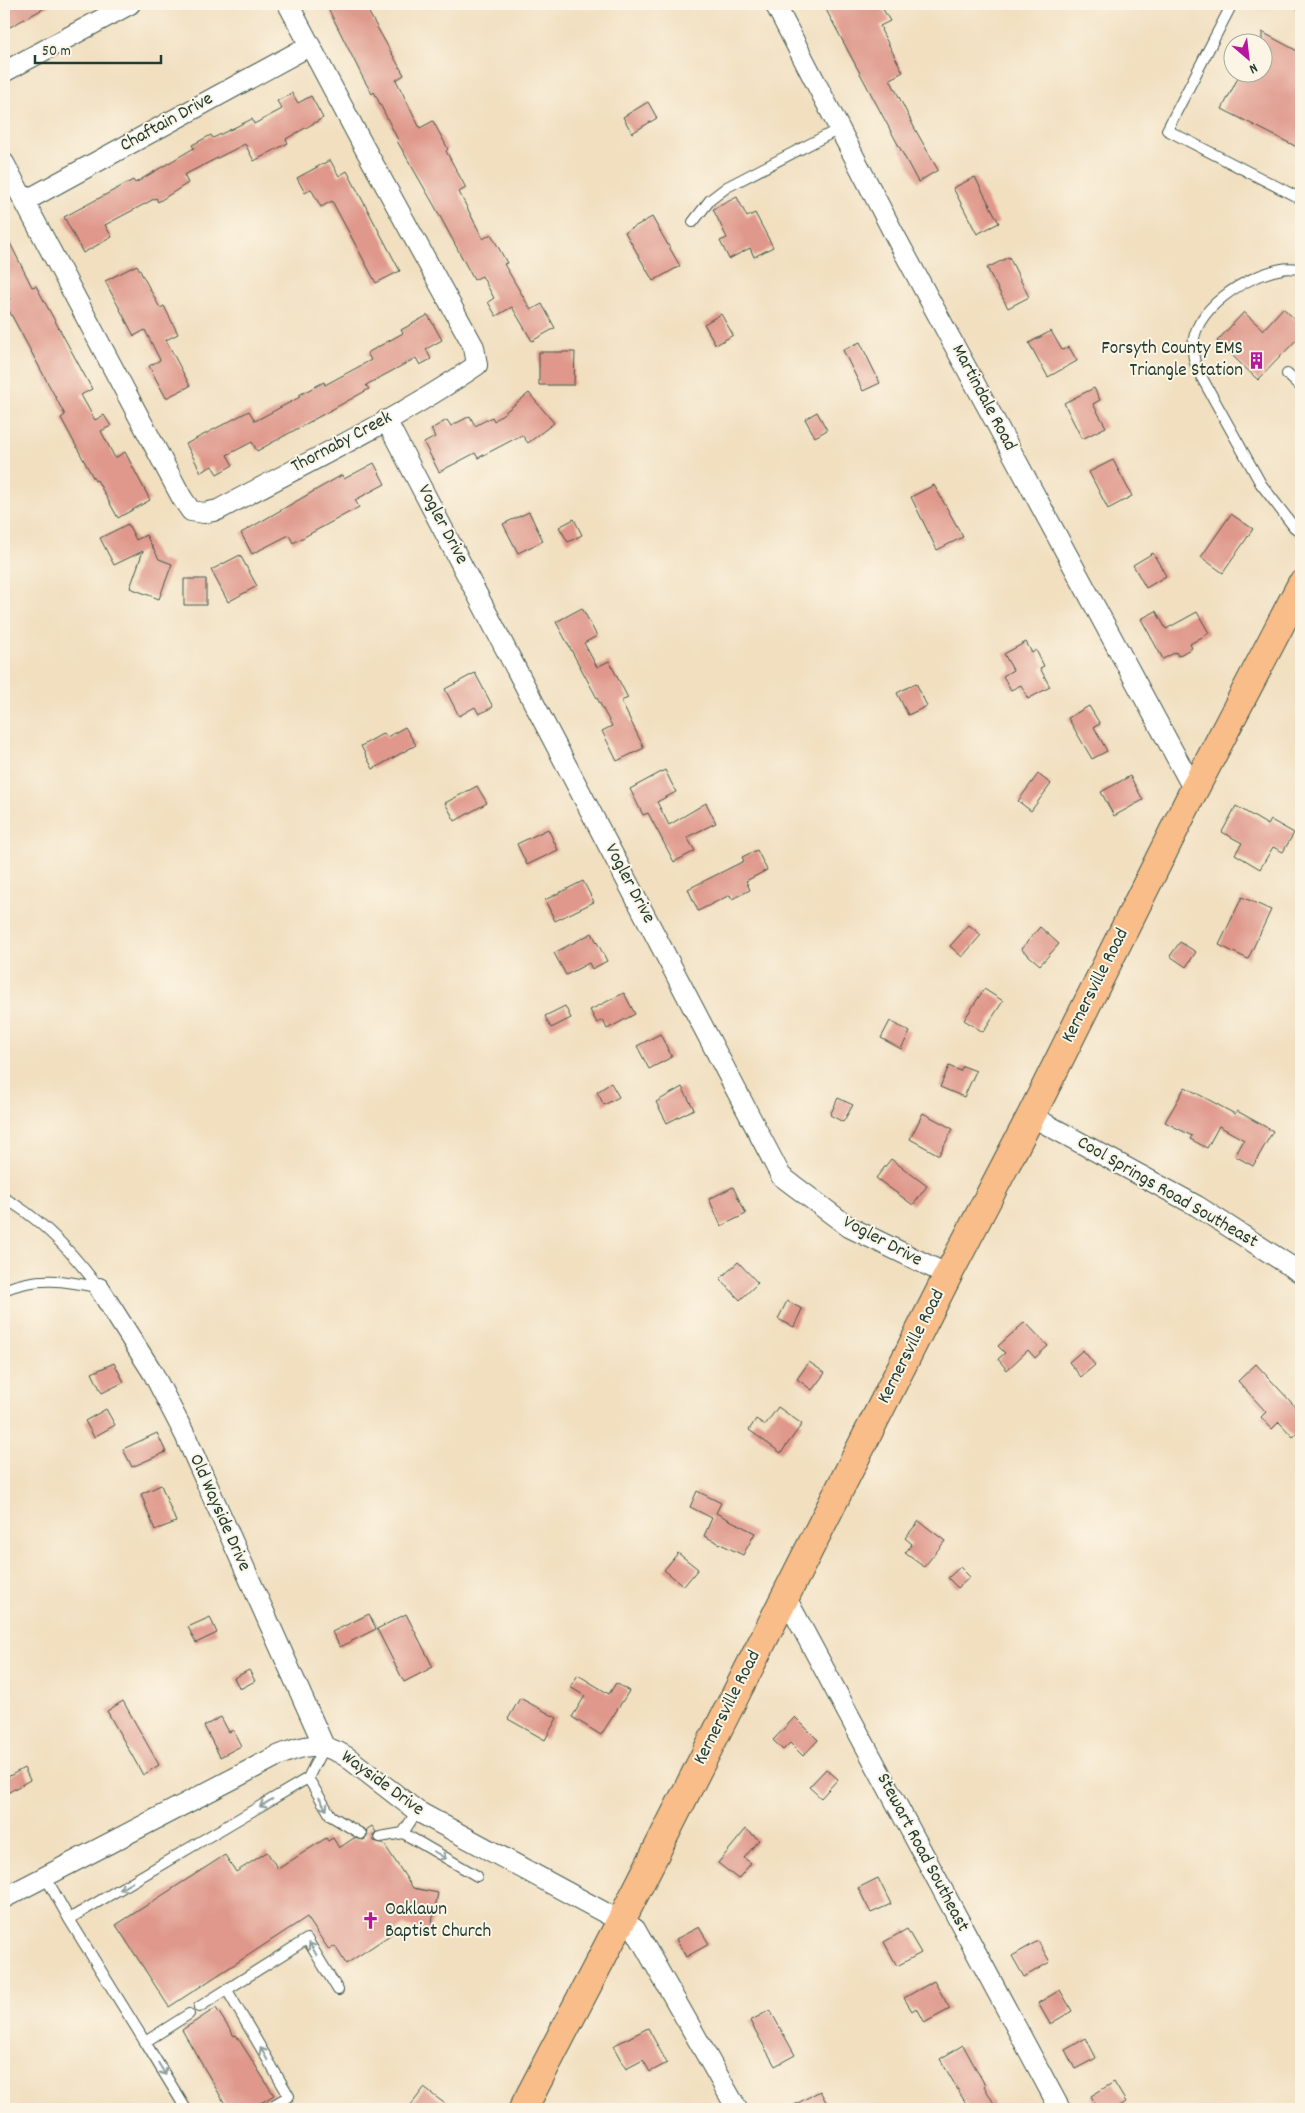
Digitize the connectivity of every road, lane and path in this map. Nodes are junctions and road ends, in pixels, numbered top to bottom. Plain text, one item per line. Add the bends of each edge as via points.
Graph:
1 (130, 4) edge
2 (288, 4) edge
3 (775, 4) edge
4 (1232, 4) edge
5 (309, 46) junction
6 (4, 72) edge
7 (840, 129) junction
8 (4, 163) edge
9 (1301, 199) edge
10 (25, 201) junction
11 (693, 222) dead end
12 (1301, 269) edge
13 (1287, 374) dead end
14 (1301, 387) edge
15 (386, 420) junction
16 (1301, 532) edge
17 (1301, 585) edge
18 (1194, 790) junction
19 (1031, 1116) junction
20 (4, 1198) edge
21 (1301, 1273) edge
22 (948, 1276) junction
23 (98, 1288) junction
24 (4, 1290) edge
25 (785, 1596) junction
26 (324, 1746) junction
27 (308, 1778) junction
28 (417, 1811) junction
29 (402, 1833) junction
30 (361, 1834) dead end
31 (380, 1838) dead end
32 (45, 1876) junction
33 (478, 1876) dead end
34 (4, 1898) edge
35 (69, 1919) junction
36 (621, 1921) junction
37 (227, 1990) junction
38 (338, 1990) dead end
39 (199, 2007) dead end
40 (189, 2014) dead end
41 (145, 2042) junction
42 (186, 2109) edge
43 (267, 2109) edge
44 (523, 2109) edge
45 (737, 2109) edge
46 (1060, 2109) edge

1 - 6 street
2 - 5 street, Thornaby Creek
3 - 7 street, Martindale Road
4 - 9 lane via 1167,130
5 - 10 street, Chaftain Drive
5 - 15 street, Thornaby Creek via 474,347 476,365
7 - 11 lane via 727,187 710,200
7 - 18 street, Martindale Road
8 - 10 street, Thornaby Creek
10 - 15 street, Thornaby Creek via 191,511 218,510
12 - 16 lane via 1283,268 1262,274 1224,295 1197,328 1193,349 1197,369 1261,484
13 - 14 lane
15 - 22 street, Vogler Drive via 781,1176 849,1228
17 - 18 main road, Kernersville Road
18 - 19 main road, Kernersville Road
19 - 21 street, Cool Springs Road Southeast via 1197,1206
19 - 22 main road, Kernersville Road
20 - 23 lane via 20,1207 62,1243
22 - 25 main road, Kernersville Road
23 - 24 lane via 49,1279
23 - 26 street, Old Wayside Drive via 153,1373 185,1435
25 - 36 main road, Kernersville Road
25 - 46 street, Stewart Road Southeast
26 - 27 lane
26 - 28 street, Wayside Drive via 348,1757
26 - 32 street, Wayside Drive via 294,1749 275,1757
27 -> 30 lane via 330,1816
27 -> 35 lane
28 - 29 lane
28 - 36 street, Wayside Drive
29 - 31 lane
29 -> 33 lane
32 - 34 street, Wayside Drive
32 - 35 lane
35 - 41 lane
36 - 44 main road, Kernersville Road
36 - 45 street, Wayside Drive via 635,1929
38 -> 37 lane via 307,1939
37 - 39 lane
43 -> 37 lane via 289,2096
40 - 41 lane
41 -> 42 lane

